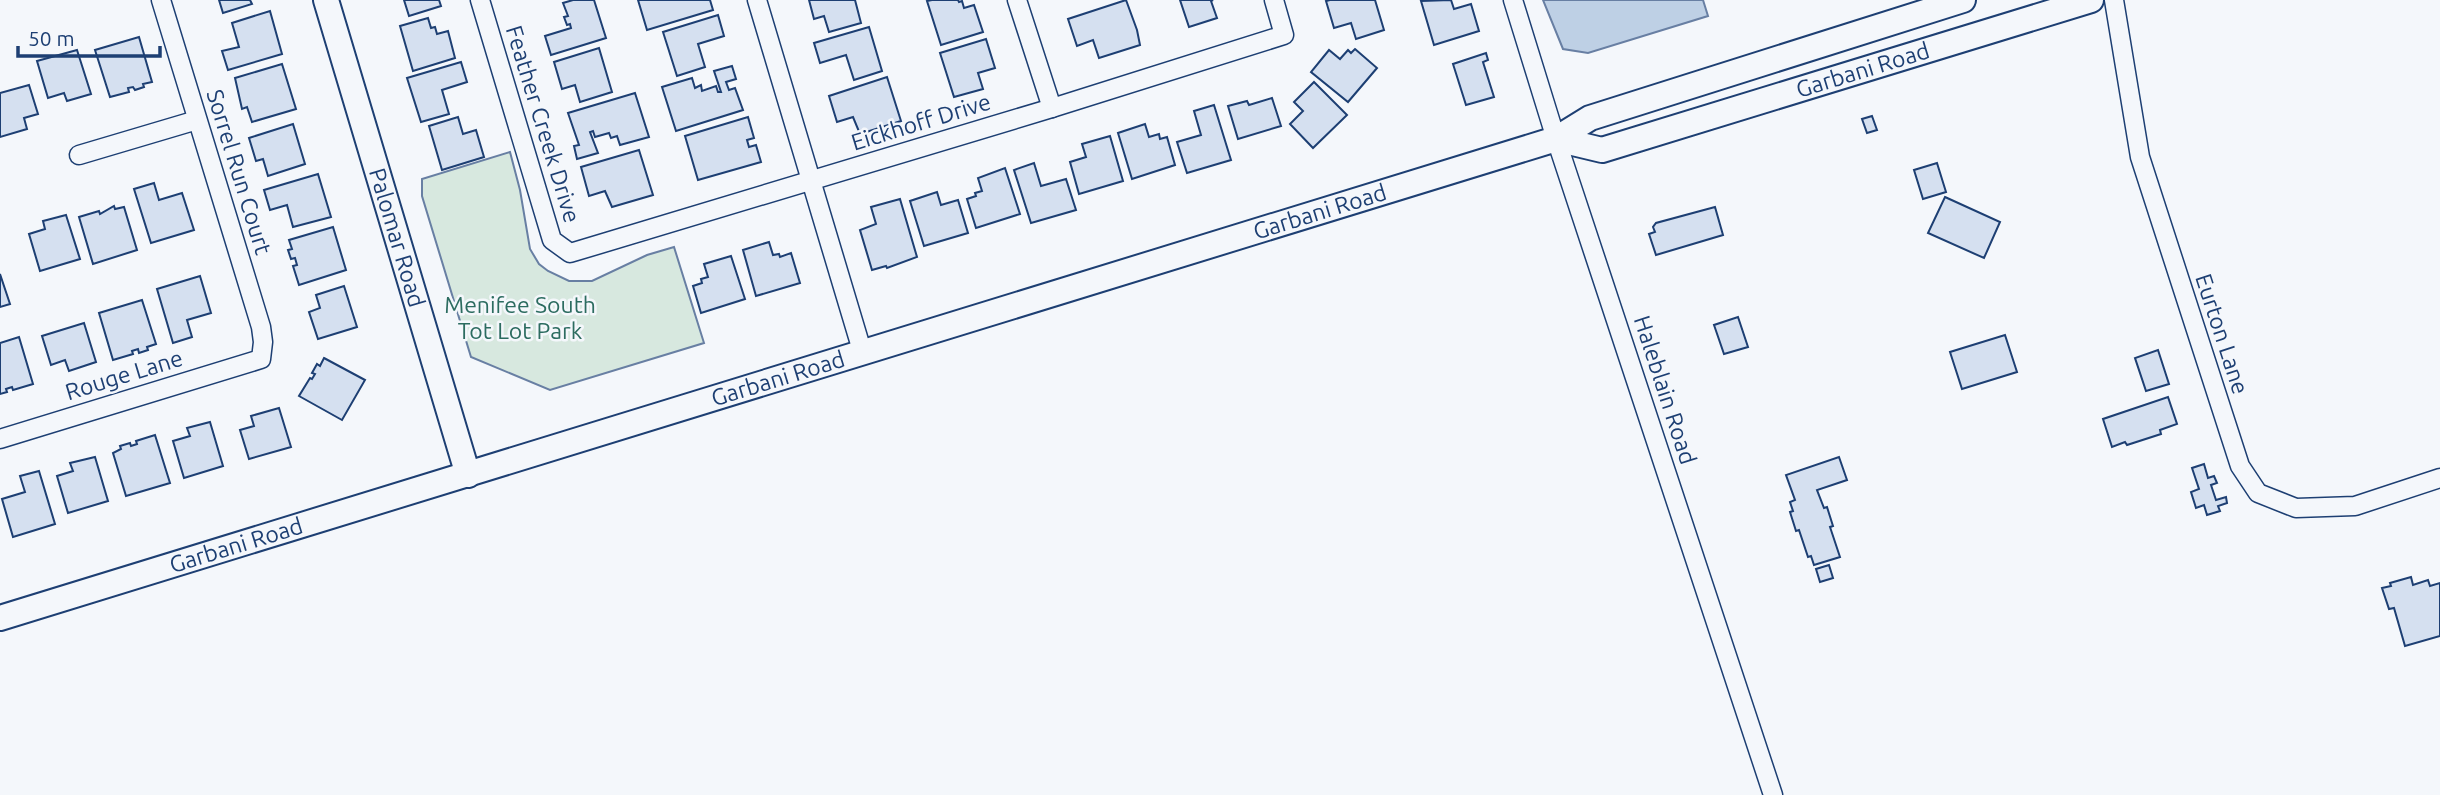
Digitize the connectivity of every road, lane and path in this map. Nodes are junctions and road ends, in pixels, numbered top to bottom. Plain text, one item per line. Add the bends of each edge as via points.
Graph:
1 (161, 0) edge
2 (326, 0) edge
3 (480, 0) edge
4 (757, 0) edge
5 (1017, 0) edge
6 (1274, 0) edge
7 (1513, 0) edge
8 (1963, 0) edge
9 (2091, 0) edge
10 (2113, 0) edge
11 (1052, 108) junction
12 (197, 120) junction
13 (1556, 139) junction
14 (79, 155) dead end
15 (810, 181) junction
16 (570, 253) joint
17 (863, 354) junction
18 (261, 359) joint
19 (0, 439) edge
20 (468, 475) junction
21 (2440, 478) edge
22 (0, 618) edge
23 (1773, 795) edge

1 - 12 street, Sorrel Run Court
2 - 20 main road, Palomar Road
3 - 16 street, Feather Creek Drive via 552,240
4 - 15 street
5 - 11 street
6 - 11 street, Eickhoff Drive via 1284,35
7 - 13 street, Haleblain Road
8 - 13 main road, Garbani Road via 1590,118
9 - 13 main road, Garbani Road via 1602,150
10 - 21 street, Eurton Lane via 2140,157 2240,466 2259,493 2296,508 2355,506
11 - 15 street, Eickhoff Drive
12 - 14 street
12 - 18 street, Sorrel Run Court via 261,327
13 - 17 main road, Garbani Road
13 - 23 street, Haleblain Road
15 - 16 street, Eickhoff Drive
15 - 17 street
17 - 20 main road, Garbani Road
18 - 19 street, Rouge Lane
20 - 22 main road, Garbani Road

